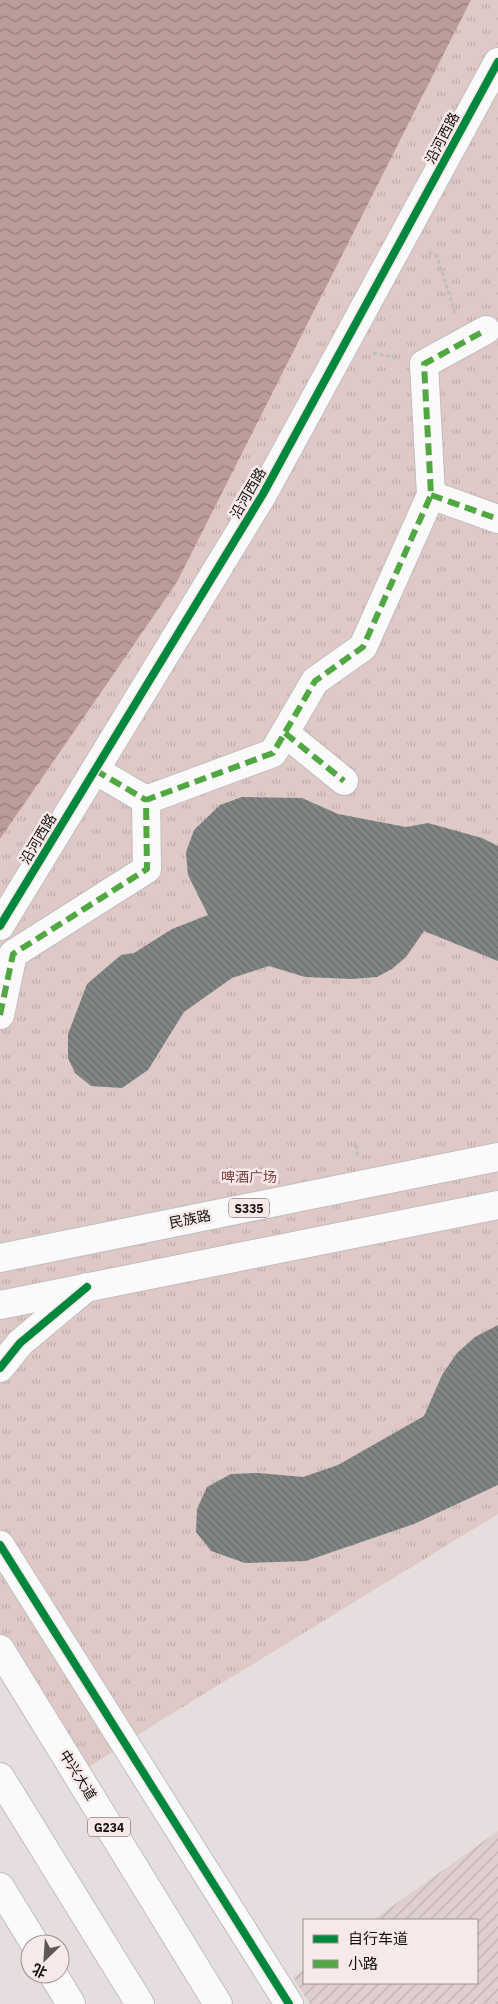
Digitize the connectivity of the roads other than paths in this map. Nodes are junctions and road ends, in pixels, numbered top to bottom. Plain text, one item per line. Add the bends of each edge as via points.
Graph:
1 (498, 62) edge
2 (475, 336) road end
3 (431, 495) junction
4 (498, 519) edge
5 (285, 733) junction
6 (95, 770) junction
7 (344, 781) dead end
8 (146, 800) junction
9 (0, 926) edge
10 (0, 1015) edge
11 (498, 1157) edge
12 (498, 1205) edge
13 (0, 1258) edge
14 (87, 1287) junction
15 (0, 1304) edge
16 (0, 1368) edge
17 (0, 1545) edge
18 (0, 1649) edge
19 (0, 1777) edge
20 (0, 1887) edge
21 (29, 1934) edge
22 (59, 1984) edge
23 (72, 2004) edge
24 (140, 2004) edge
25 (218, 2004) edge
26 (289, 2004) edge

1 - 6 main road, 沿河西路 via 263,494
2 - 3 main road via 424,364
3 - 4 main road
3 - 5 main road via 364,647 315,681
5 - 7 main road
5 - 8 main road via 272,753
6 - 8 main road
6 - 9 main road, 沿河西路
8 - 10 main road via 147,869 14,954
11 - 13 main road, 民族路 / S335
12 - 14 main road
14 - 15 main road
14 - 16 main road via 20,1343
17 - 26 main road
18 - 25 main road, 中兴大道 / G234
19 - 24 main road
20 - 21 main road
22 - 23 main road

